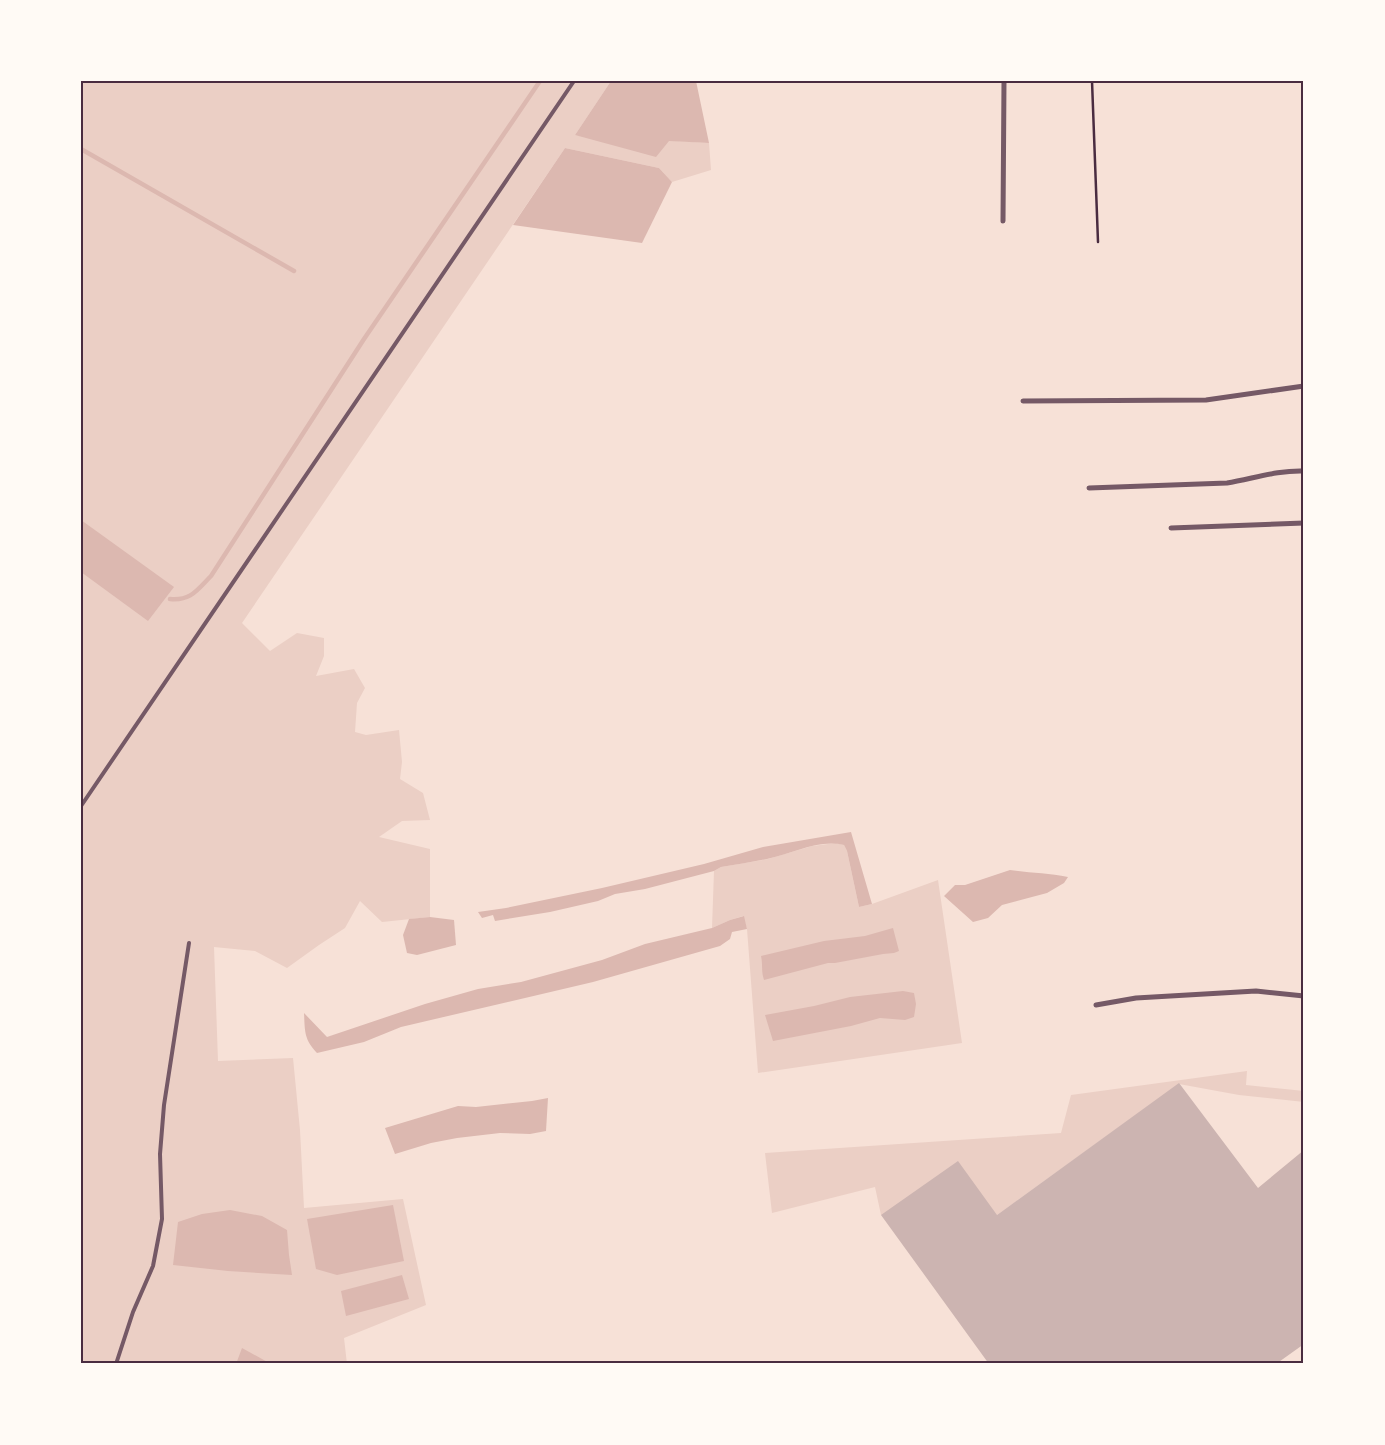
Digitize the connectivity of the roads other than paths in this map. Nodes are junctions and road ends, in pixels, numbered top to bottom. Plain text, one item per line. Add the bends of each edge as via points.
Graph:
1 (574, 81) edge
2 (1004, 81) edge
3 (1003, 221) dead end
4 (1304, 386) edge
5 (1023, 401) dead end
6 (1304, 471) edge
7 (1089, 488) dead end
8 (1304, 523) edge
9 (1171, 528) dead end
10 (81, 806) edge
11 (189, 943) dead end
12 (1304, 996) edge
13 (1096, 1005) dead end
14 (116, 1364) edge

1 - 10 lane
2 - 3 street
4 - 5 street via 1206,400
6 - 7 street via 1281,471 1227,482
8 - 9 street
11 - 14 lane via 164,1105 160,1154 162,1219 153,1266
12 - 13 street via 1247,992 1136,998

